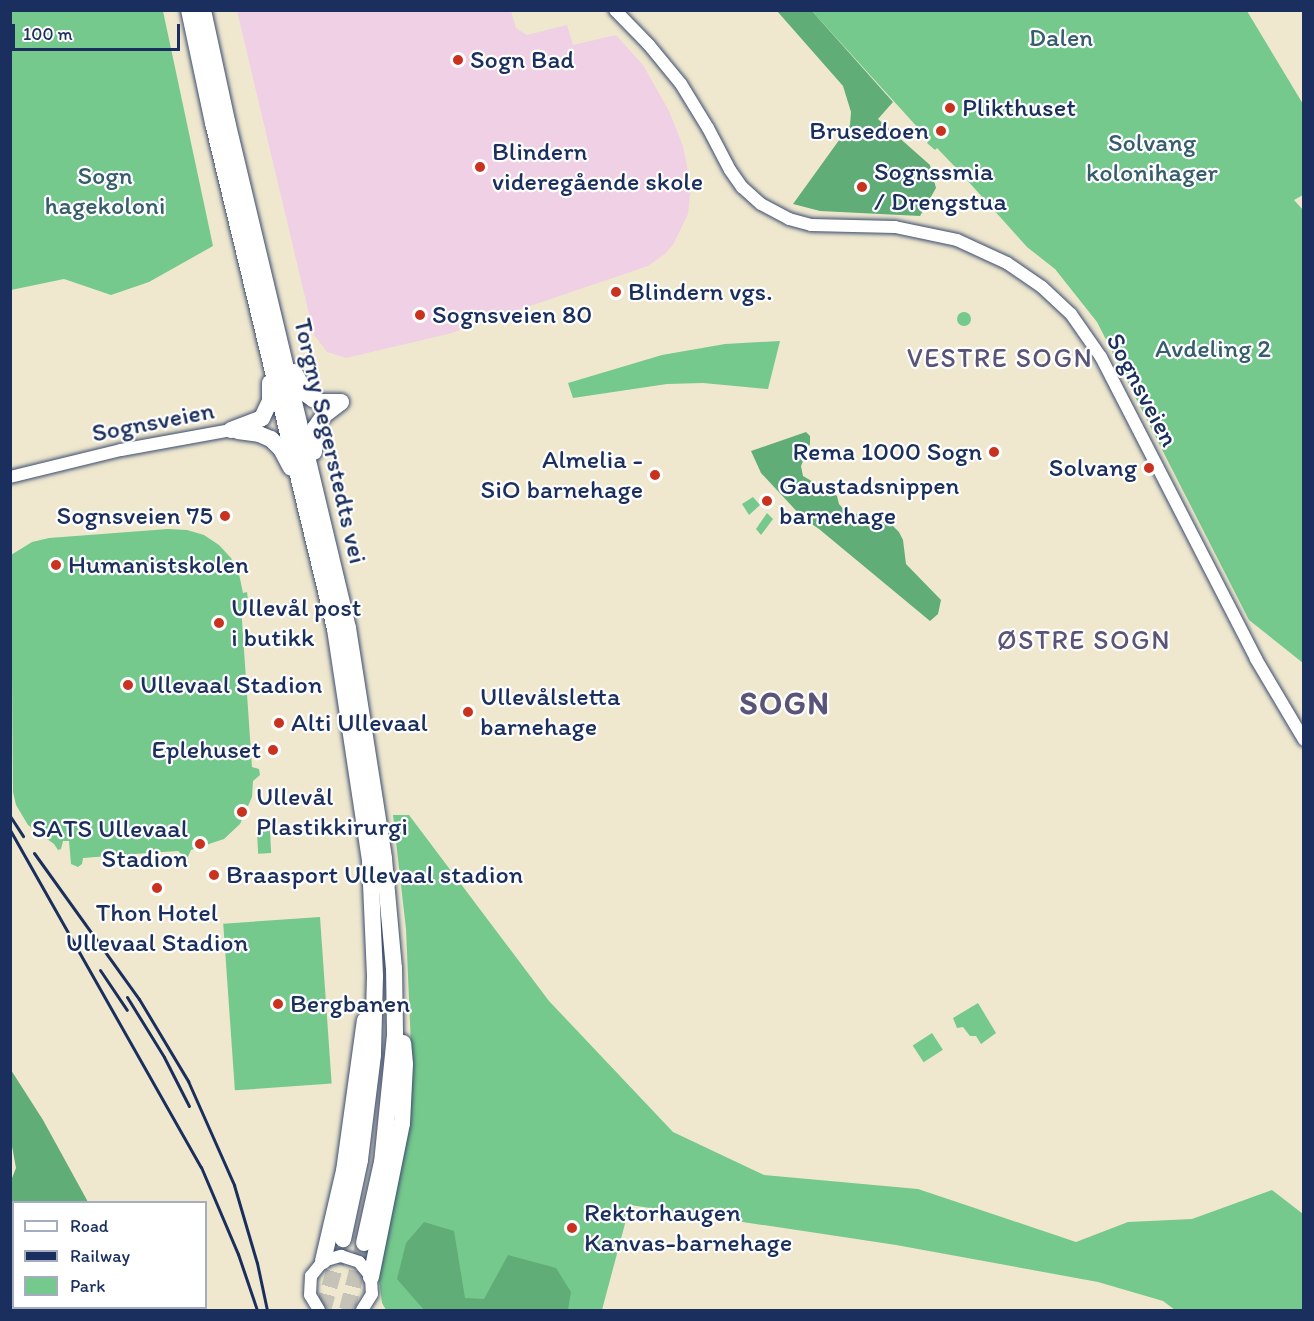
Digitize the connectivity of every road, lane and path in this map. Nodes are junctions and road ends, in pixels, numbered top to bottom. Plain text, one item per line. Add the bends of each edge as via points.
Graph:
1 (189, 10) edge
2 (203, 10) edge
3 (615, 10) edge
4 (274, 347) junction
5 (231, 430) junction
6 (82, 459) junction
7 (10, 470) edge
8 (10, 477) edge
9 (308, 485) junction
10 (1304, 740) edge
11 (374, 933) junction
12 (394, 968) junction
13 (343, 1239) tunnel mouth
14 (364, 1243) tunnel mouth
15 (323, 1261) junction
16 (371, 1285) junction
17 (319, 1311) edge
18 (362, 1311) edge
19 (379, 1311) edge

1 - 4 highway, Torgny Segerstedts vei via 213,123
2 - 4 highway, Torgny Segerstedts vei
3 - 10 main road, Sognsveien via 681,84 730,170 749,194 779,215 805,224 895,227 957,240 1007,263 1058,301 1101,357 1256,659
4 - 5 highway via 270,401 262,418
4 - 9 highway, Torgny Segerstedts vei
4 - 9 highway via 306,394 321,402 341,402 315,428
5 - 6 main road, Sognsveien
5 - 9 highway via 271,439
6 - 7 main road, Sognsveien
6 - 8 main road, Sognsveien
9 - 11 highway, Torgny Segerstedts vei via 370,861
9 - 12 highway, Torgny Segerstedts vei via 348,628 384,859
11 - 13 highway, Torgny Segerstedts vei via 373,1055 360,1161
11 - 15 highway via 351,1129
12 - 14 highway, Torgny Segerstedts vei via 395,1035 388,1114
12 - 16 highway via 405,1095
15 - 16 main road via 348,1256 364,1266
15 - 17 main road via 309,1282 310,1295
16 - 18 main road
16 - 19 main road

